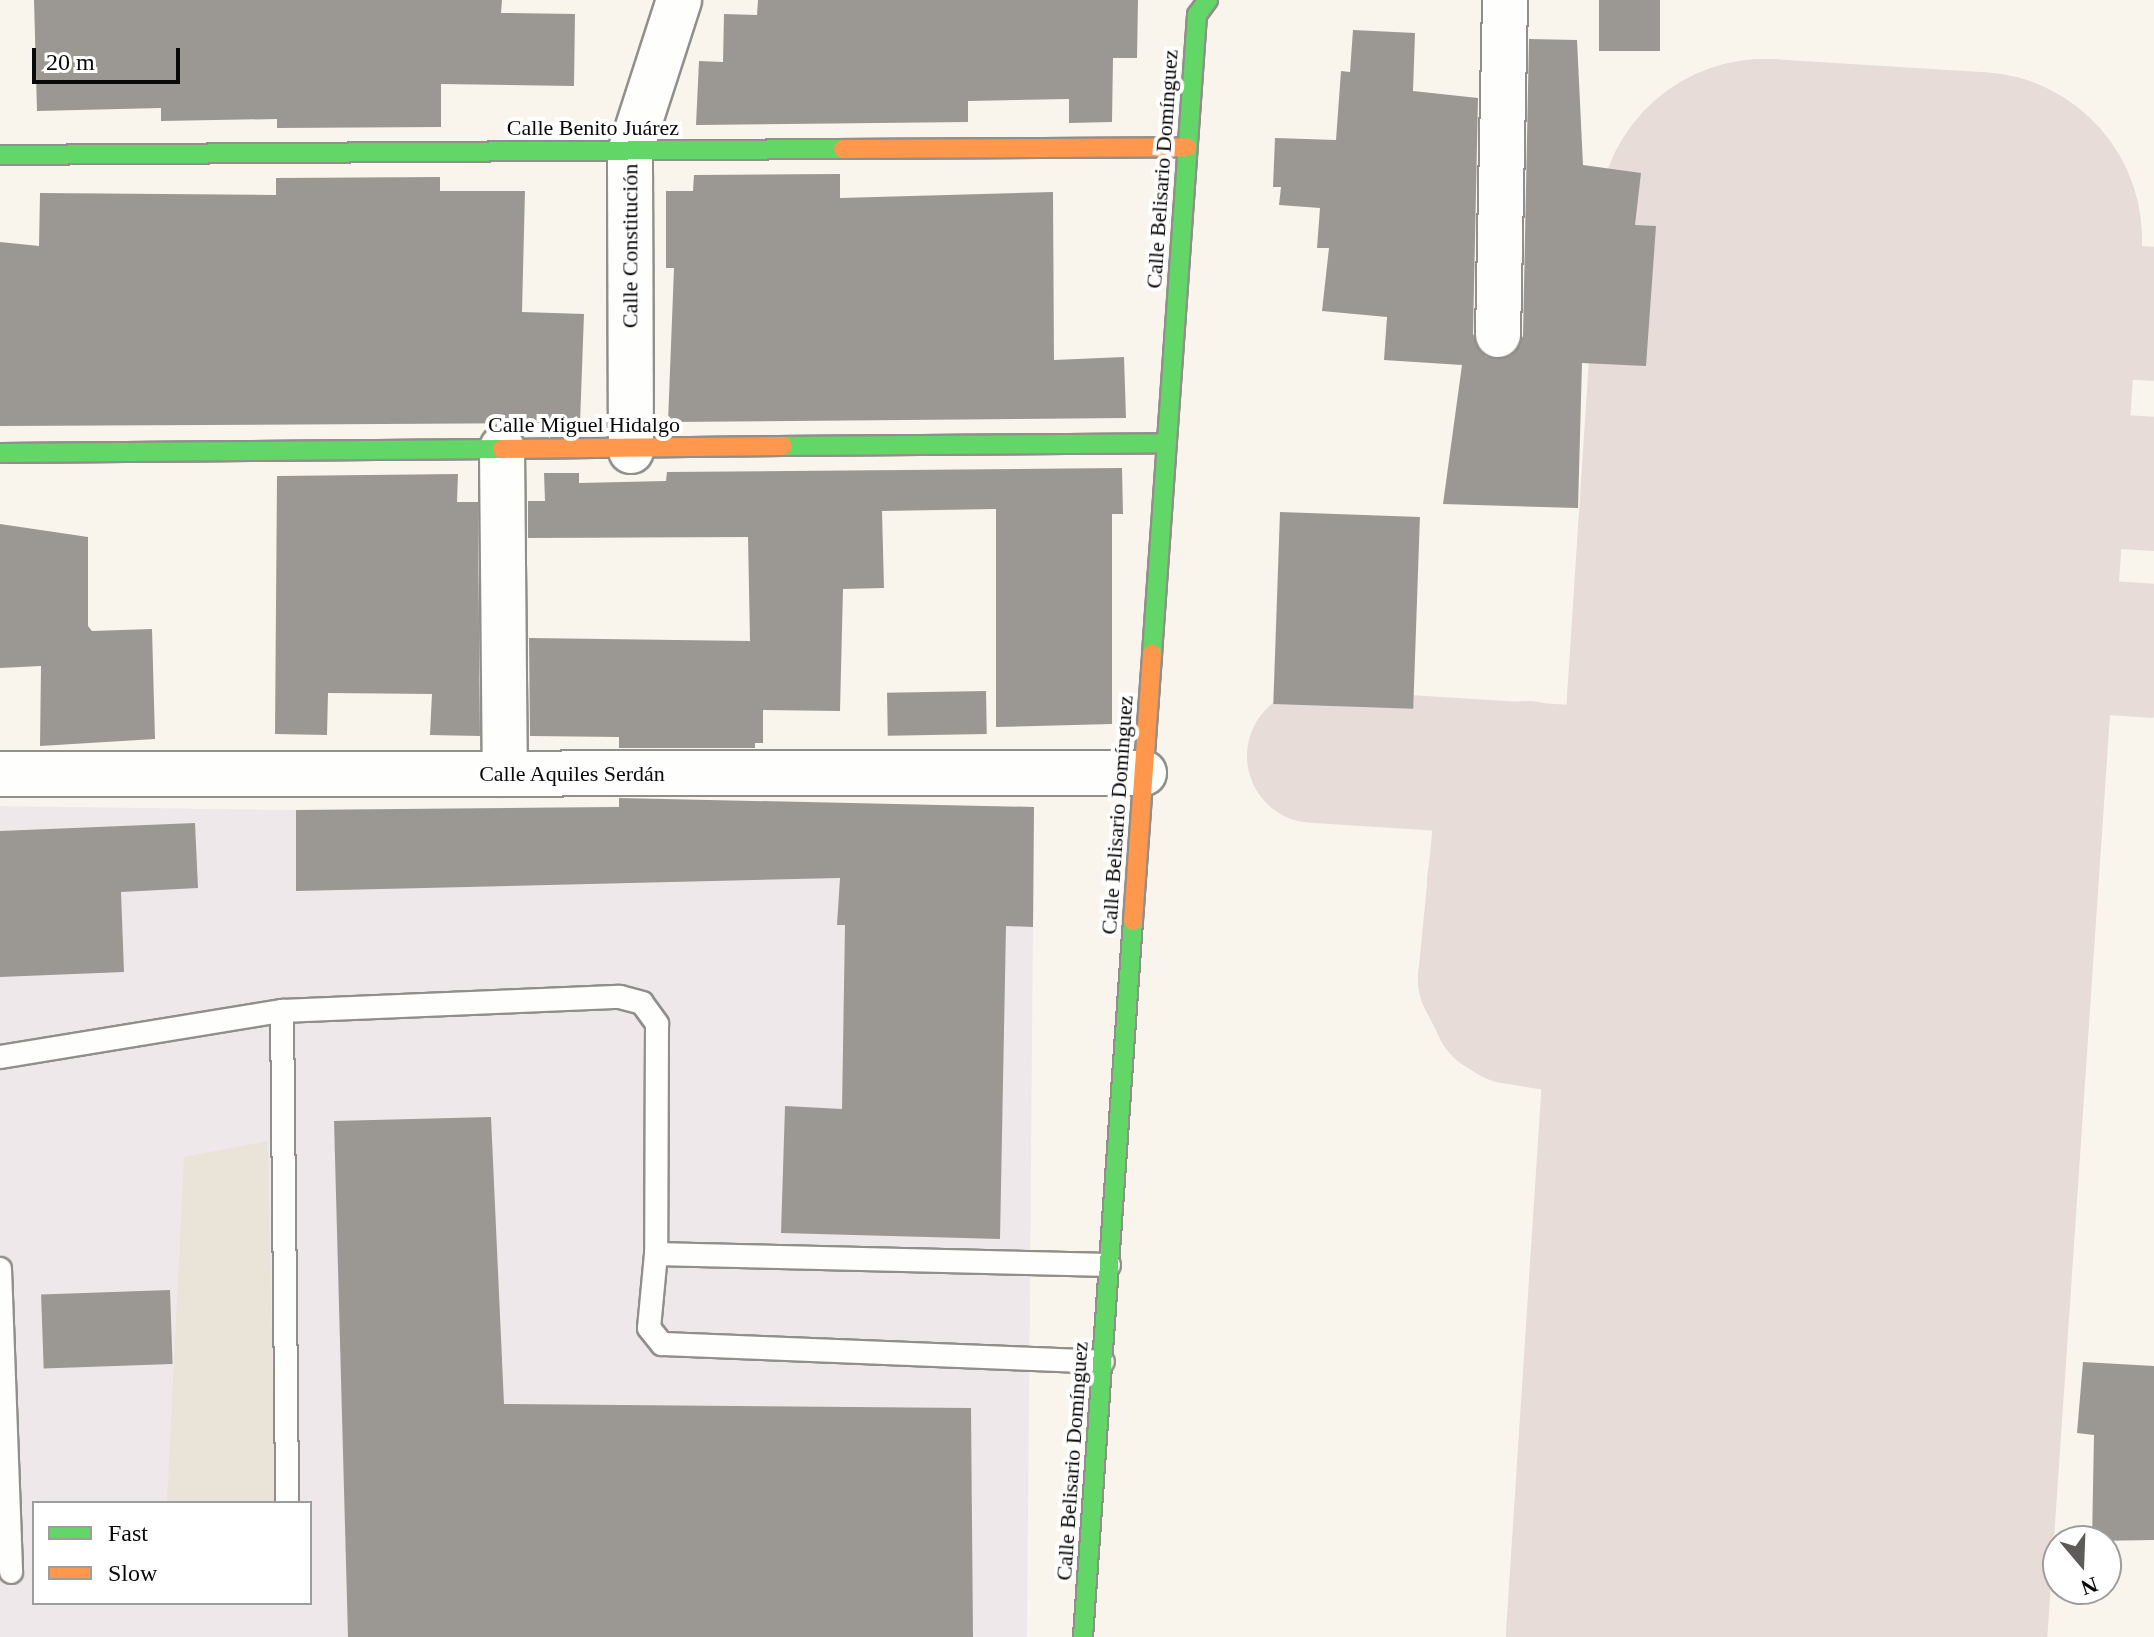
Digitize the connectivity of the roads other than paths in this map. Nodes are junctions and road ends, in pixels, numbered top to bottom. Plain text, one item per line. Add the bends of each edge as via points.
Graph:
1 (679, 0) edge
2 (1208, 0) edge
3 (1505, 0) edge
4 (1187, 147) junction
5 (630, 152) junction
6 (0, 155) edge
7 (1498, 335) dead end
8 (1167, 443) junction
9 (502, 448) junction
10 (631, 451) junction
11 (0, 453) edge
12 (1144, 773) junction
13 (0, 774) edge
14 (505, 774) junction
15 (282, 1011) junction
16 (0, 1057) edge
17 (656, 1254) junction
18 (1109, 1265) junction
19 (0, 1269) edge
20 (1103, 1362) junction
21 (287, 1501) edge
22 (32, 1571) edge
23 (6, 1572) edge
24 (1083, 1637) edge

1 - 5 street, Calle Constitución
2 - 4 street, Calle Belisario Domínguez via 1197,15
3 - 7 street
4 - 5 street, Calle Benito Juárez
4 - 8 street, Calle Belisario Domínguez
5 - 6 street, Calle Benito Juárez
5 - 10 street, Calle Constitución
8 - 10 street, Calle Miguel Hidalgo
8 - 12 street, Calle Belisario Domínguez
9 - 10 street, Calle Miguel Hidalgo
9 - 11 street, Calle Miguel Hidalgo
9 - 14 street
12 - 14 street, Calle Aquiles Serdán
12 - 18 street, Calle Belisario Domínguez
13 - 14 street, Calle Aquiles Serdán
15 - 16 lane
15 - 17 lane via 620,997 642,1003 657,1024
15 - 21 lane
17 - 18 lane
17 - 20 lane via 649,1328 662,1344
18 - 20 street, Calle Belisario Domínguez
19 - 23 lane
20 - 24 street, Calle Belisario Domínguez
22 - 23 lane

